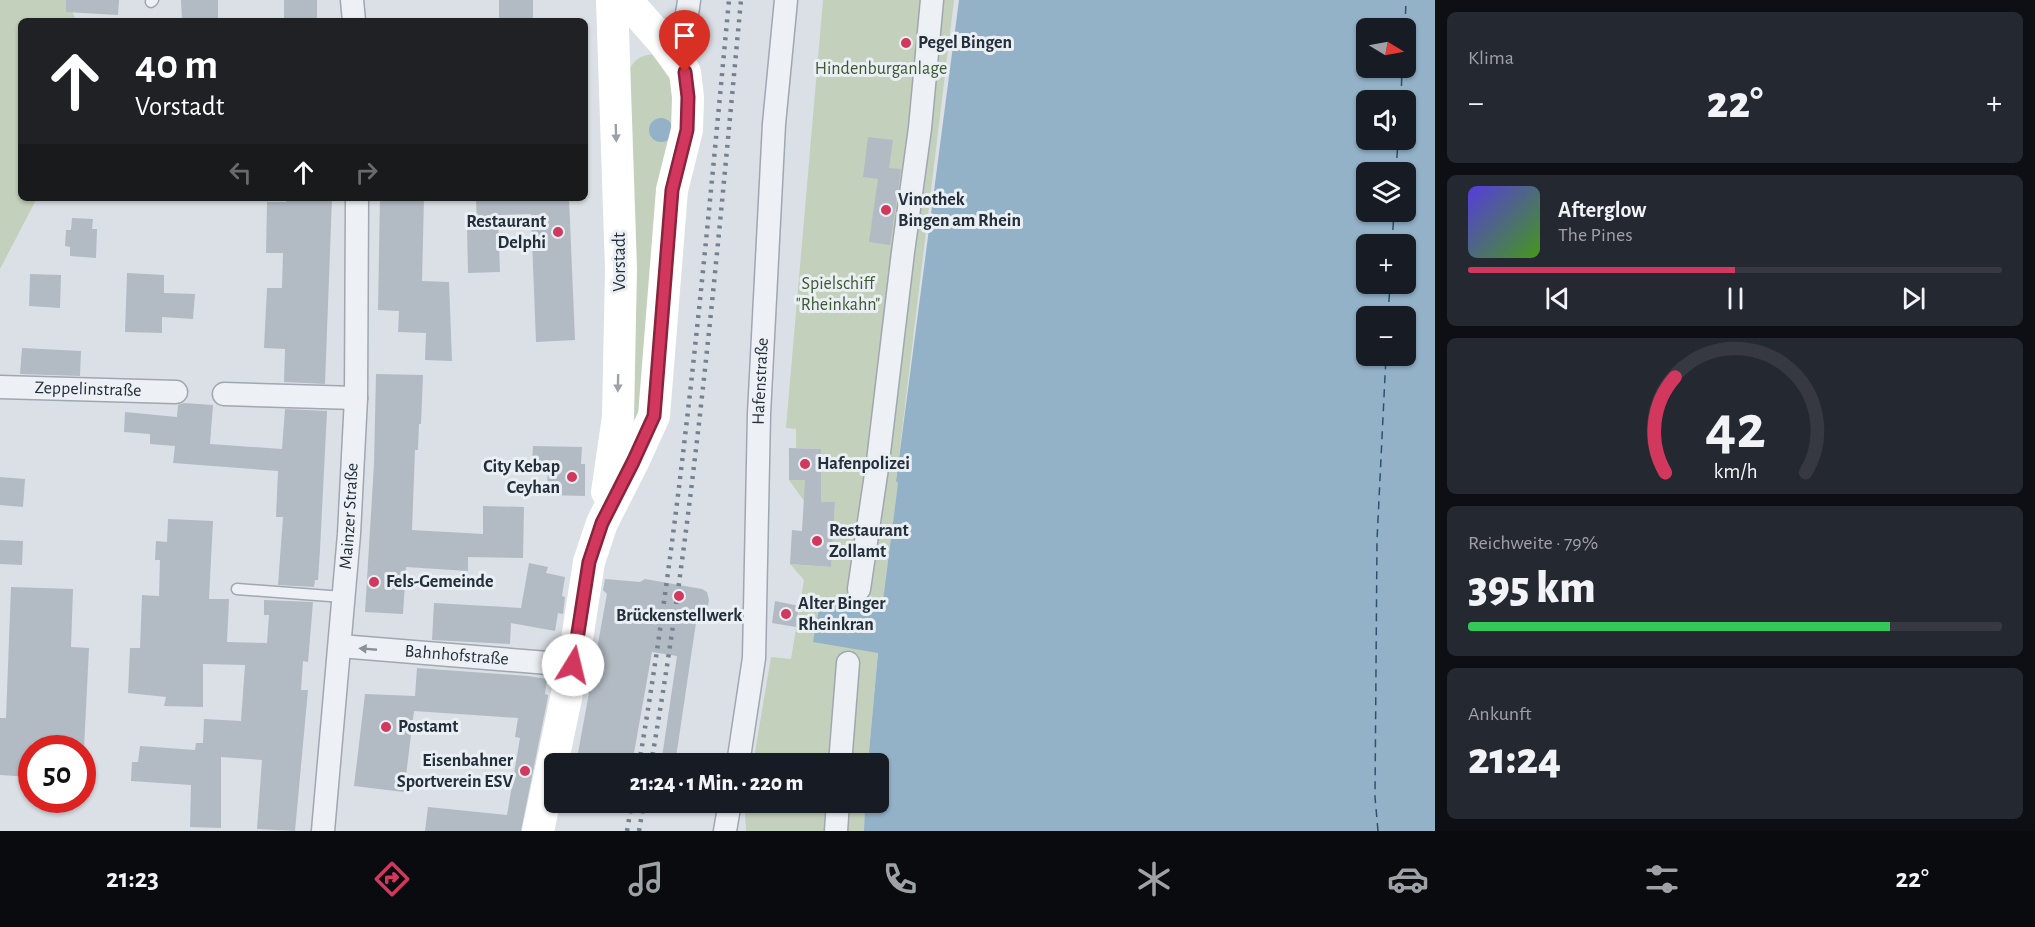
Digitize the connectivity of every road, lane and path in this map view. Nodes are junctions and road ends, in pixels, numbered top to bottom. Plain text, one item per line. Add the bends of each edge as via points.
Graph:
1 (352, 0) edge
2 (612, 0) edge
3 (630, 0) edge
4 (689, 0) edge
5 (786, 0) edge
6 (932, 0) edge
7 (354, 18) edge
8 (664, 44) junction
9 (614, 75) junction
10 (357, 201) edge
11 (0, 387) edge
12 (176, 393) dead end
13 (224, 394) dead end
14 (356, 398) junction
15 (654, 416) junction
16 (618, 417) junction
17 (602, 523) junction
18 (859, 589) dead end
19 (237, 590) dead end
20 (343, 597) junction
21 (340, 646) junction
22 (848, 663) dead end
23 (573, 665) junction
24 (740, 753) edge
25 (841, 753) edge
26 (728, 813) edge
27 (837, 813) edge
28 (323, 831) edge
29 (538, 831) edge
30 (725, 831) edge
31 (836, 831) edge

1 - 7 street
2 - 9 main road, Vorstadt
3 - 8 main road, Vorstadt
4 - 8 street via 685,25
5 - 24 street, Hafenstraße via 774,124 760,391 754,658
6 - 18 street via 920,128
8 - 9 main road via 637,41 623,50
8 - 15 main road, Vorstadt via 685,72 688,97 687,130 672,190
9 -> 16 main road, Vorstadt via 621,269
10 - 14 street, Mainzer Straße
11 - 12 street, Zeppelinstraße
13 - 14 street
14 - 20 street, Mainzer Straße
15 - 16 main road via 643,424 630,426
15 - 17 main road, Vorstadt
16 - 17 main road, Vorstadt
17 - 23 main road, Vorstadt via 589,562
19 - 20 lane
20 - 21 street, Mainzer Straße
23 -> 21 street, Bahnhofstraße
21 - 28 street, Mainzer Straße
22 - 25 street
23 - 29 main road, Vorstadt
26 - 30 street
27 - 31 street

